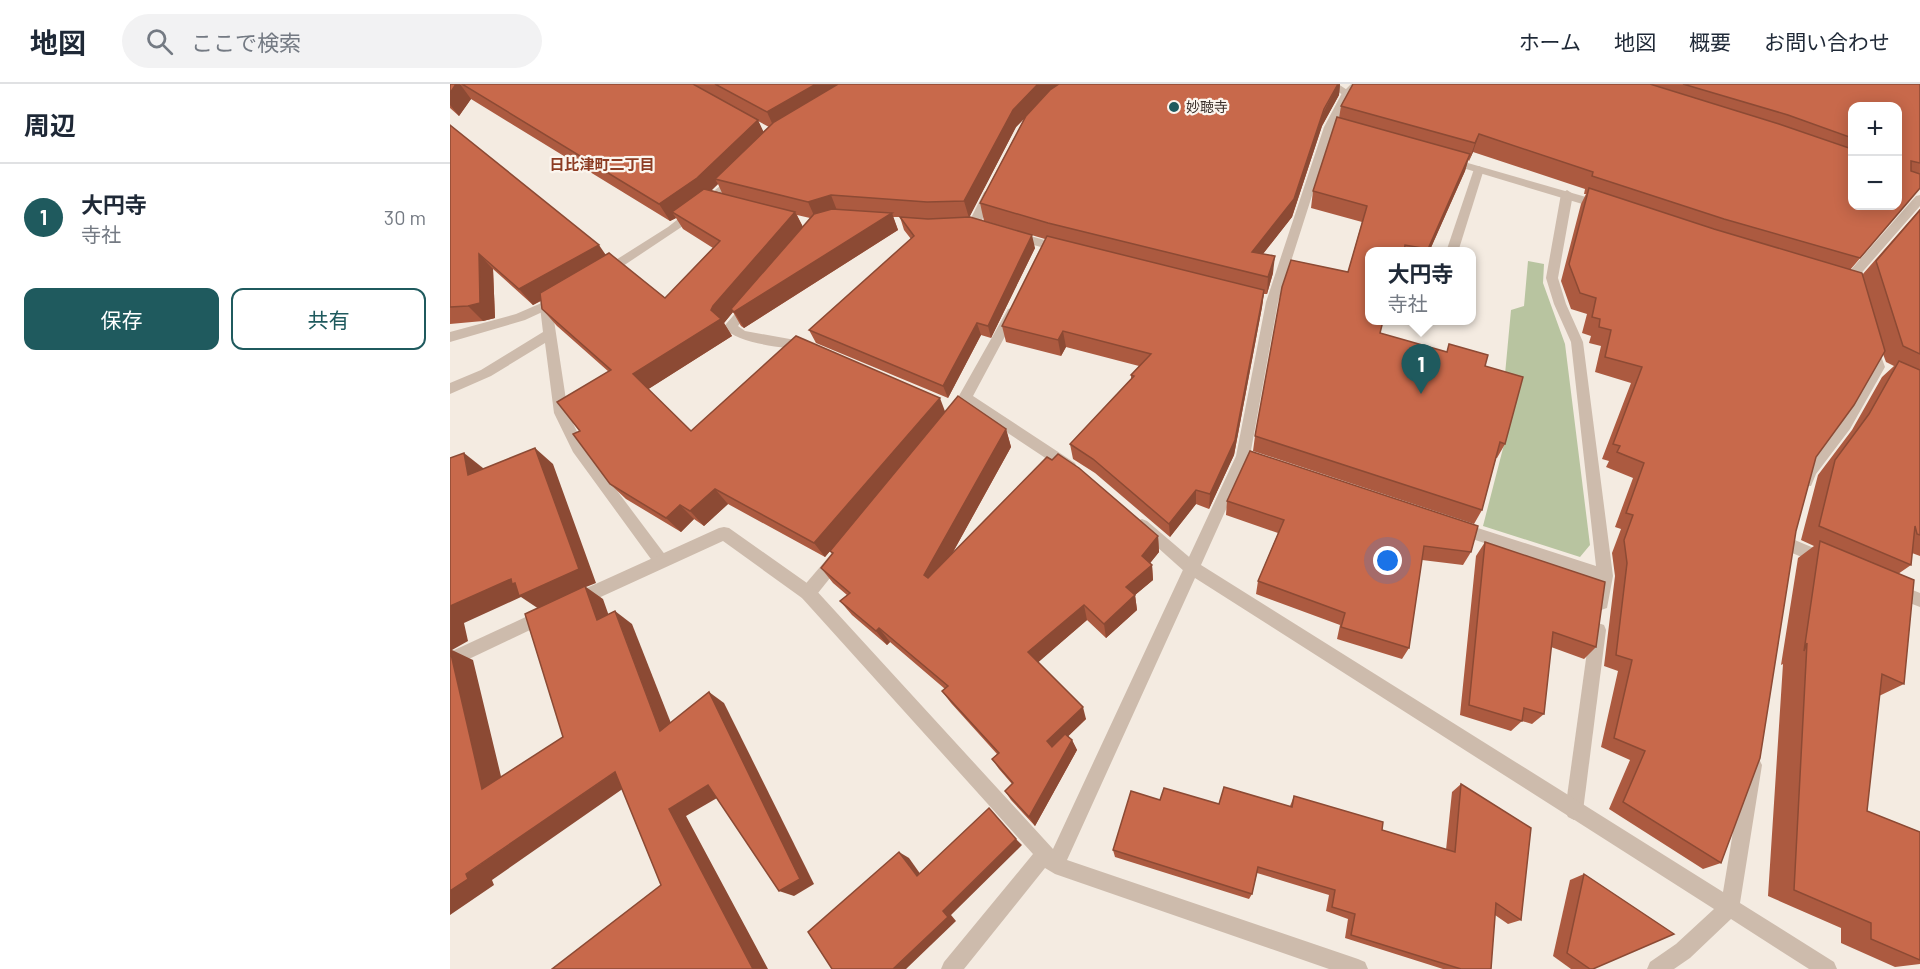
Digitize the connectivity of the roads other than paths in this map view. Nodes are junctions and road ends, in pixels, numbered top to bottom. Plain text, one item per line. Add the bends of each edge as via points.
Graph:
1 (1331, 84) edge
2 (1357, 84) edge
3 (1347, 93) junction
4 (1432, 156) edge
5 (744, 168) edge
6 (1479, 169) junction
7 (995, 183) edge
8 (1916, 192) edge
9 (1567, 194) junction
10 (1611, 208) edge
11 (974, 225) edge
12 (1005, 233) edge
13 (1454, 247) edge
14 (1079, 253) edge
15 (597, 277) edge
16 (759, 293) edge
17 (567, 295) edge
18 (1020, 297) edge
19 (1860, 306) edge
20 (546, 307) junction
21 (1866, 326) edge
22 (550, 334) junction
23 (450, 337) edge
24 (818, 350) edge
25 (450, 390) edge
26 (958, 405) junction
27 (944, 429) edge
28 (1079, 473) edge
29 (1804, 493) edge
30 (1131, 516) edge
31 (1447, 523) edge
32 (1795, 524) edge
33 (845, 548) edge
34 (661, 561) junction
35 (1833, 564) edge
36 (1190, 567) junction
37 (1605, 576) junction
38 (1876, 582) edge
39 (807, 593) junction
40 (1920, 600) edge
41 (450, 660) edge
42 (1757, 744) edge
43 (1574, 811) junction
44 (1050, 859) junction
45 (1730, 907) junction
46 (951, 969) edge
47 (1358, 969) edge
48 (1657, 969) edge
49 (1827, 969) edge

1 - 3 street
2 - 3 street
3 - 36 street via 1266,301 1249,458
4 - 6 street
5 - 15 street via 718,201
6 - 9 street
6 - 13 street
7 - 11 street
8 - 19 street via 1852,276 1849,284
9 - 10 street
9 - 37 street via 1552,278 1577,342
12 - 14 street via 1043,250
16 - 24 street via 730,327 742,335
17 - 20 street
18 - 26 street
20 - 22 street
20 - 23 street
21 - 29 street via 1883,370 1809,472
22 - 25 street via 486,374
22 - 34 street via 561,413 580,452
26 - 27 street
26 - 28 street
30 - 36 street
31 - 37 street
32 - 35 street via 1789,551
33 - 39 street
34 - 39 street via 724,533
34 - 41 street
36 - 43 street
36 - 44 street
37 - 43 street
38 - 40 street
39 - 44 street
42 - 45 street
43 - 45 street
44 - 46 street
44 - 47 street
45 - 48 street via 1683,951
45 - 49 street

